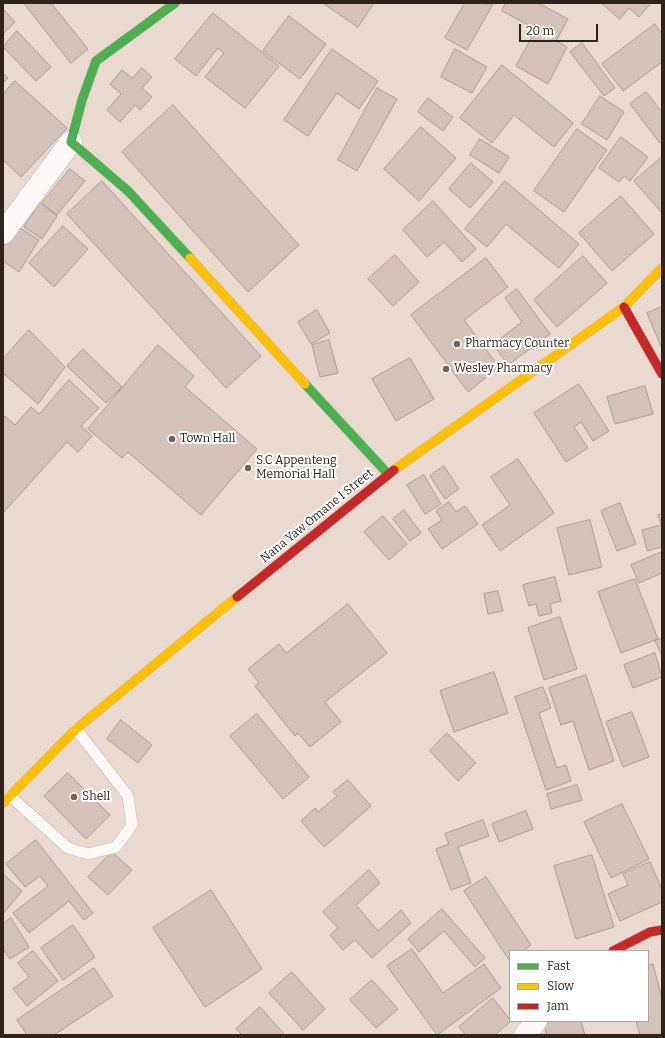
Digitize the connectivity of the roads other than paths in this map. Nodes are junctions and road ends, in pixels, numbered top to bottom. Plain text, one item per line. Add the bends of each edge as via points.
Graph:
1 (175, 3) edge
2 (70, 142) junction
3 (3, 233) edge
4 (662, 268) edge
5 (624, 306) junction
6 (662, 374) edge
7 (388, 474) junction
8 (76, 729) junction
9 (6, 800) edge
10 (662, 930) edge
11 (614, 950) edge
12 (535, 1022) edge
13 (525, 1035) edge

1 - 2 main road via 96,61
2 - 3 street
2 - 7 main road via 128,191
4 - 5 main road, Nana Yaw Omane I Street
5 - 6 main road
5 - 7 main road, Nana Yaw Omane I Street
7 - 8 main road, Nana Yaw Omane I Street
8 - 9 main road, Nana Yaw Omane I Street
8 - 9 lane via 128,796 132,825 116,847 88,854 68,848
10 - 11 main road via 650,932
12 - 13 street

